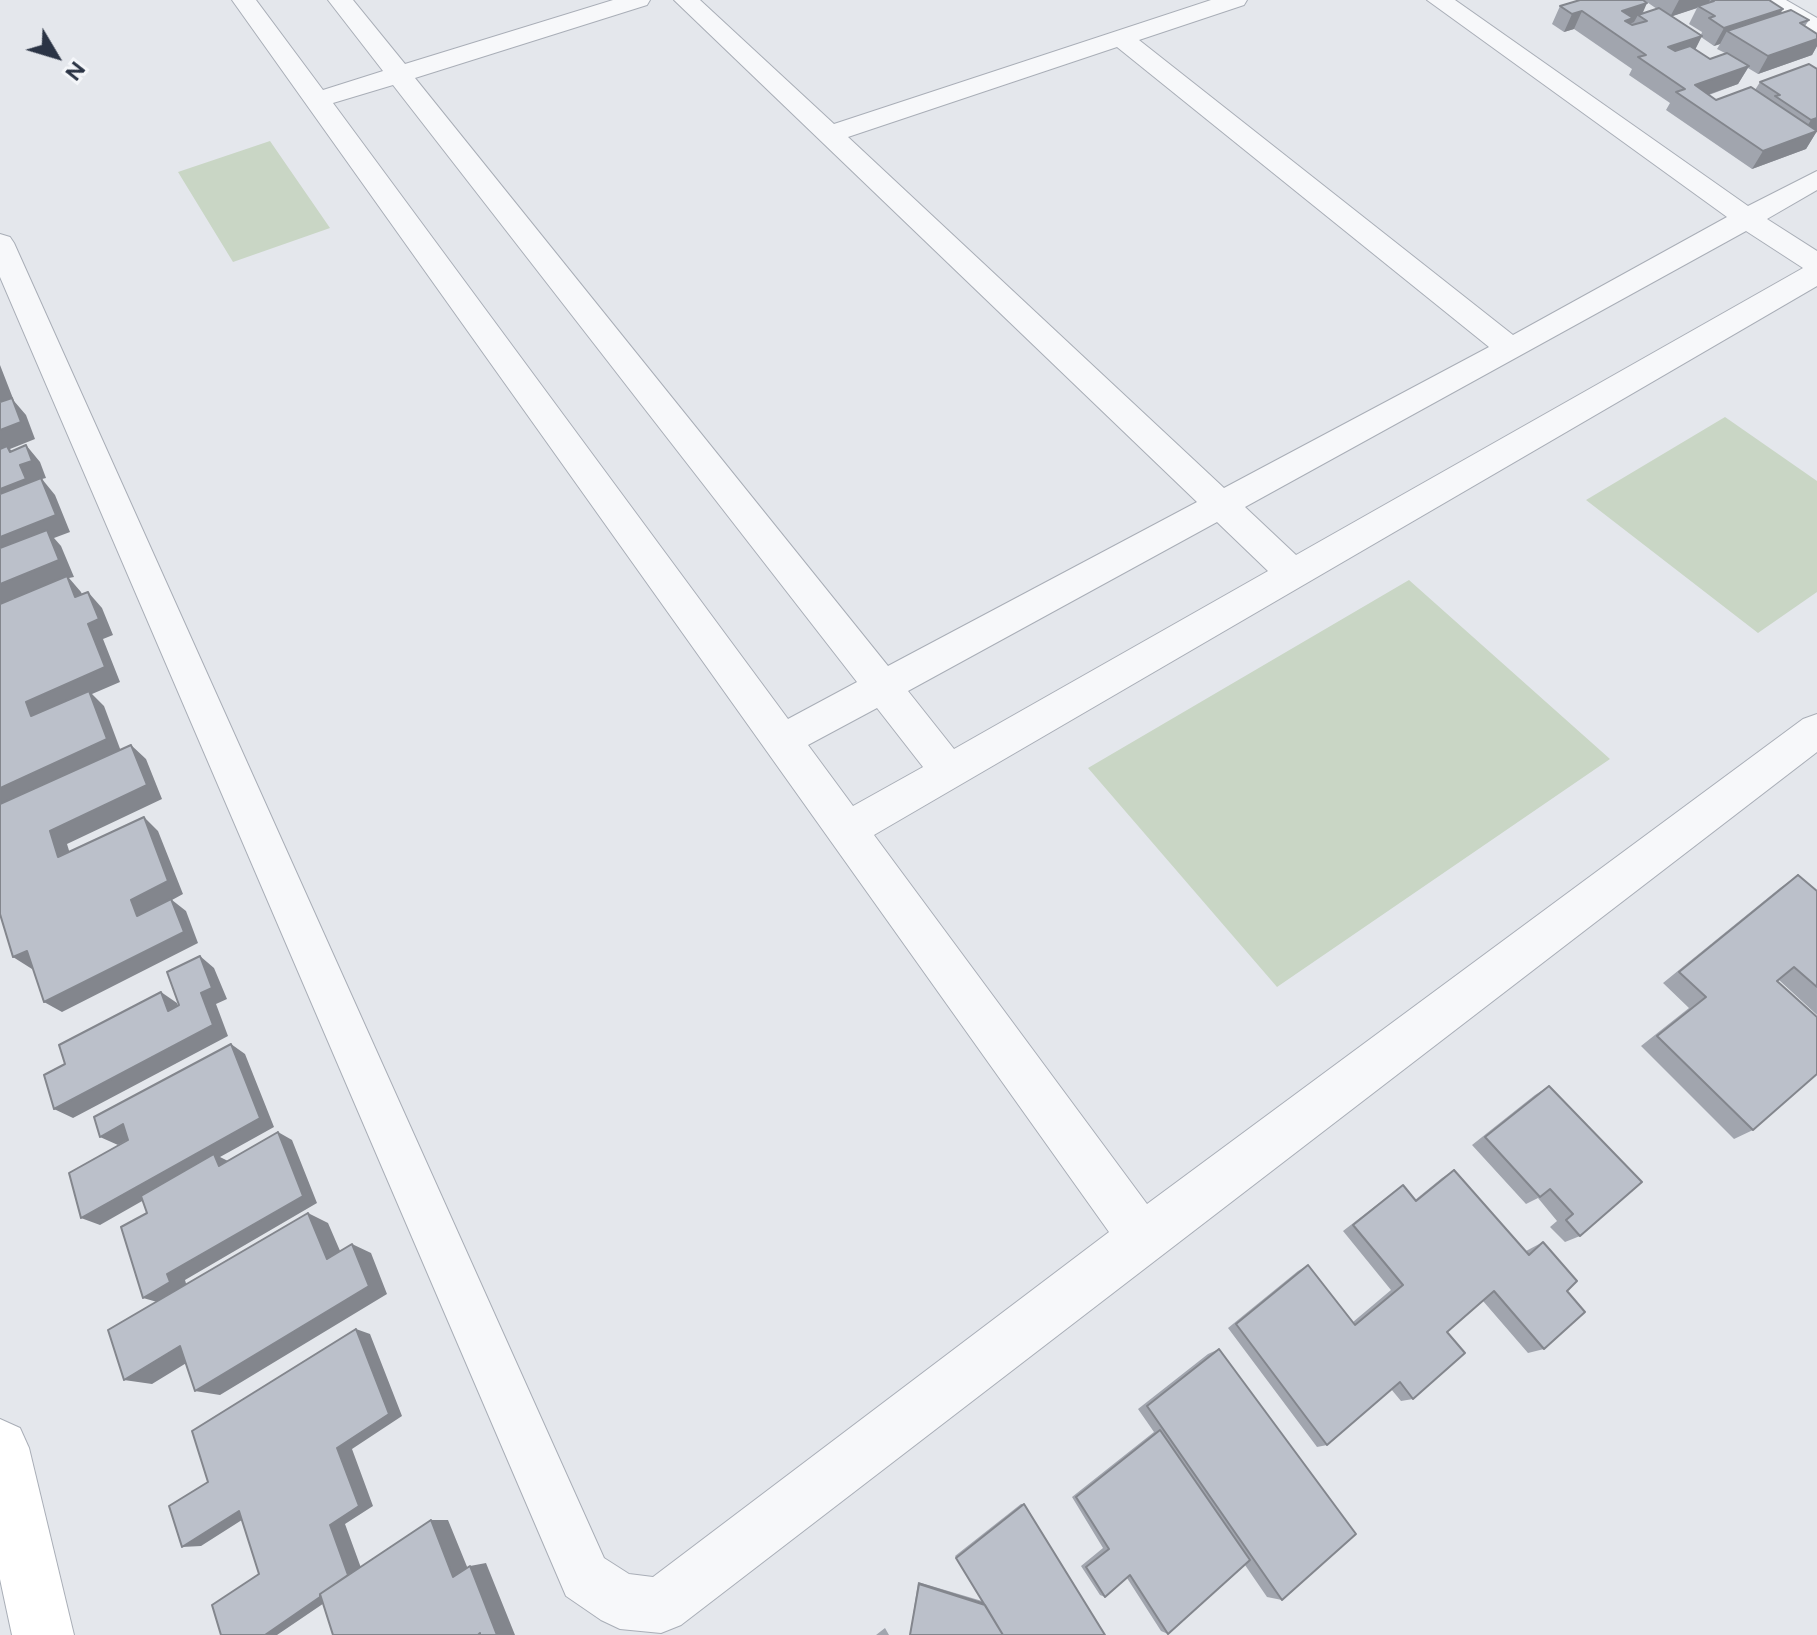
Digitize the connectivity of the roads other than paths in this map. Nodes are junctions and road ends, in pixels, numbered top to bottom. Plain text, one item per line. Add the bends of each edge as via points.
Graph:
1 (244, 0) edge
2 (340, 0) edge
3 (638, 0) edge
4 (686, 0) edge
5 (1235, 0) edge
6 (1439, 0) edge
7 (1769, 0) edge
8 (1817, 29) edge
9 (1121, 38) junction
10 (398, 74) junction
11 (317, 100) junction
12 (828, 135) junction
13 (1817, 179) edge
14 (1746, 218) junction
15 (0, 243) edge
16 (1817, 264) edge
17 (1817, 273) edge
18 (1511, 349) junction
19 (1221, 505) junction
20 (1294, 574) junction
21 (882, 686) junction
22 (1817, 730) edge
23 (781, 741) junction
24 (949, 771) junction
25 (847, 830) junction
26 (1142, 1237) junction
27 (0, 1448) edge
28 (43, 1635) edge

1 - 11 street
2 - 10 street
3 - 10 street
4 - 12 street
5 - 9 street
6 - 14 street
7 - 8 street
9 - 12 street
9 - 18 street
10 - 11 street
10 - 21 street
11 - 23 street
12 - 19 street
13 - 14 street
14 - 16 street
14 - 18 street
15 - 26 street via 585,1577 620,1601 661,1605
17 - 20 street
18 - 19 street
19 - 20 street
19 - 21 street
20 - 24 street
21 - 23 street
21 - 24 street
22 - 26 street
23 - 25 street
24 - 25 street
25 - 26 street
27 - 28 street

